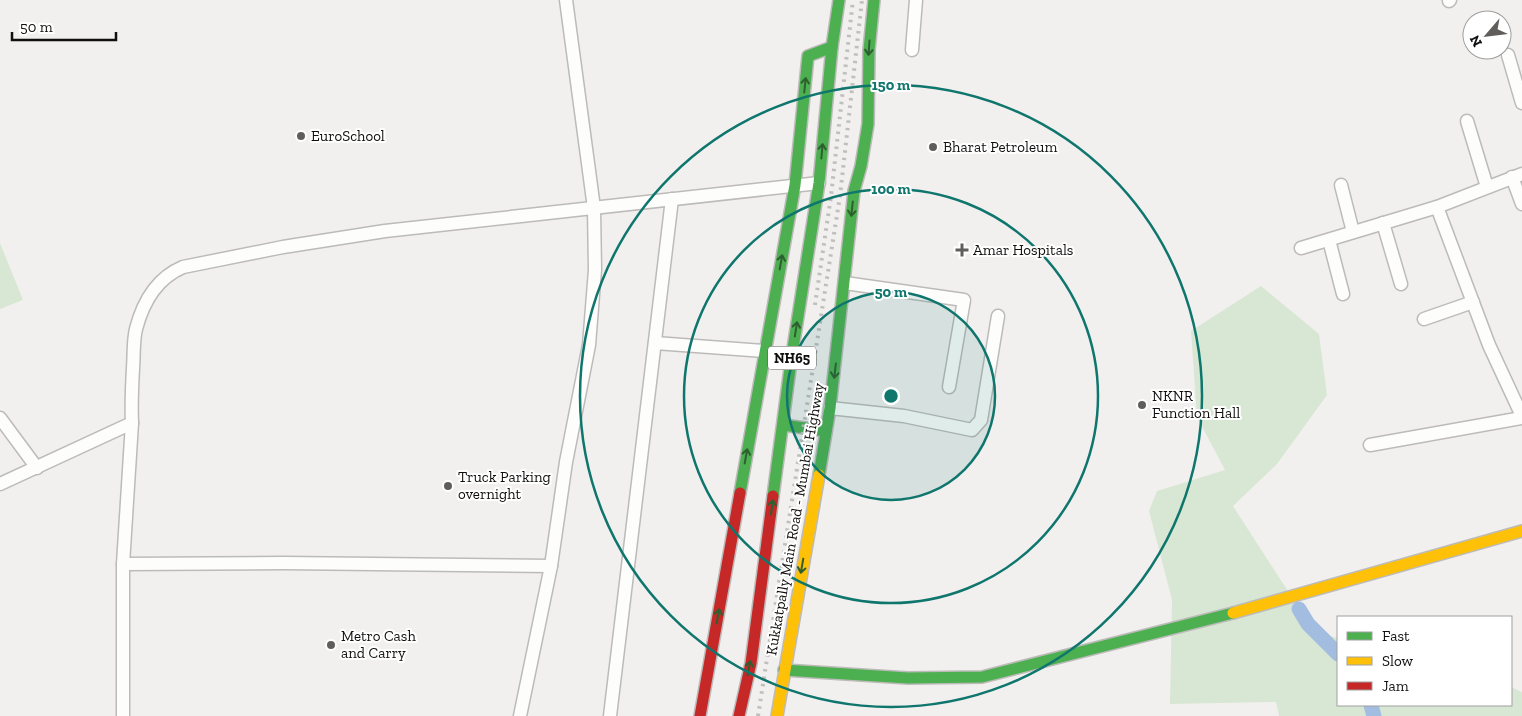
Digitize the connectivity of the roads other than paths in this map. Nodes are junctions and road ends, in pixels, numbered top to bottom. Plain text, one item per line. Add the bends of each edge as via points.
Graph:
1 (566, 0) edge
2 (839, 0) edge
3 (874, 0) edge
4 (916, 0) edge
5 (832, 47) junction
6 (912, 50) dead end
7 (1509, 60) edge
8 (1522, 103) edge
9 (1467, 122) dead end
10 (1517, 176) edge
11 (819, 183) junction
12 (795, 185) junction
13 (1341, 185) dead end
14 (1487, 188) junction
15 (672, 199) junction
16 (1522, 204) edge
17 (1437, 207) junction
18 (594, 208) junction
19 (1383, 223) junction
20 (1353, 232) junction
21 (1329, 240) junction
22 (1301, 248) dead end
23 (845, 283) junction
24 (1401, 284) dead end
25 (1343, 294) dead end
26 (1473, 302) junction
27 (998, 316) dead end
28 (1424, 319) dead end
29 (655, 343) junction
30 (765, 351) junction
31 (949, 387) dead end
32 (830, 408) junction
33 (1522, 417) edge
34 (0, 418) edge
35 (132, 423) junction
36 (783, 425) junction
37 (826, 431) junction
38 (1370, 445) dead end
39 (37, 468) junction
40 (0, 484) edge
41 (1522, 531) edge
42 (123, 564) junction
43 (551, 566) junction
44 (784, 670) junction
45 (122, 716) edge
46 (520, 716) edge
47 (610, 716) edge
48 (700, 716) edge
49 (739, 716) edge
50 (777, 716) edge

1 - 18 street
2 - 5 main road, Kukkatpally Main Road - Mumbai Highway / NH65
3 -> 23 main road, Kukkatpally Main Road - Mumbai Highway / NH65 via 869,50 868,124 854,191
4 - 6 street
11 -> 5 main road, Kukkatpally Main Road - Mumbai Highway / NH65
12 -> 5 main road via 808,56
7 - 8 street
9 - 14 street
10 - 14 street
10 - 16 street
11 - 12 street
36 -> 11 main road, Kukkatpally Main Road - Mumbai Highway / NH65
12 - 15 street
30 -> 12 main road
13 - 20 street
14 - 17 street
15 - 18 street
15 - 29 street
17 - 19 street
17 - 26 street
18 - 35 street via 376,232 274,249 171,272 157,284 144,306 136,331
18 - 43 street via 595,270 589,345 566,462
19 - 20 street
19 - 24 street
20 - 21 street
21 - 22 street
21 - 25 street
23 - 31 street via 964,300
23 -> 32 main road, Kukkatpally Main Road - Mumbai Highway / NH65
26 - 28 street
26 - 33 street
27 - 32 street via 982,420 972,430 904,416
29 - 30 street
29 - 47 street
48 -> 30 main road
32 - 37 main road, Kukkatpally Main Road - Mumbai Highway / NH65
33 - 38 street
34 - 39 street
35 - 39 street
35 - 42 street
36 - 37 main road
49 -> 36 main road, Kukkatpally Main Road - Mumbai Highway / NH65 via 751,663
37 -> 44 main road, Kukkatpally Main Road - Mumbai Highway / NH65
39 - 40 street
41 - 44 main road via 1214,618 982,677 888,678
42 - 43 street
42 - 45 street
43 - 46 street
44 - 50 main road, Kukkatpally Main Road - Mumbai Highway / NH65

